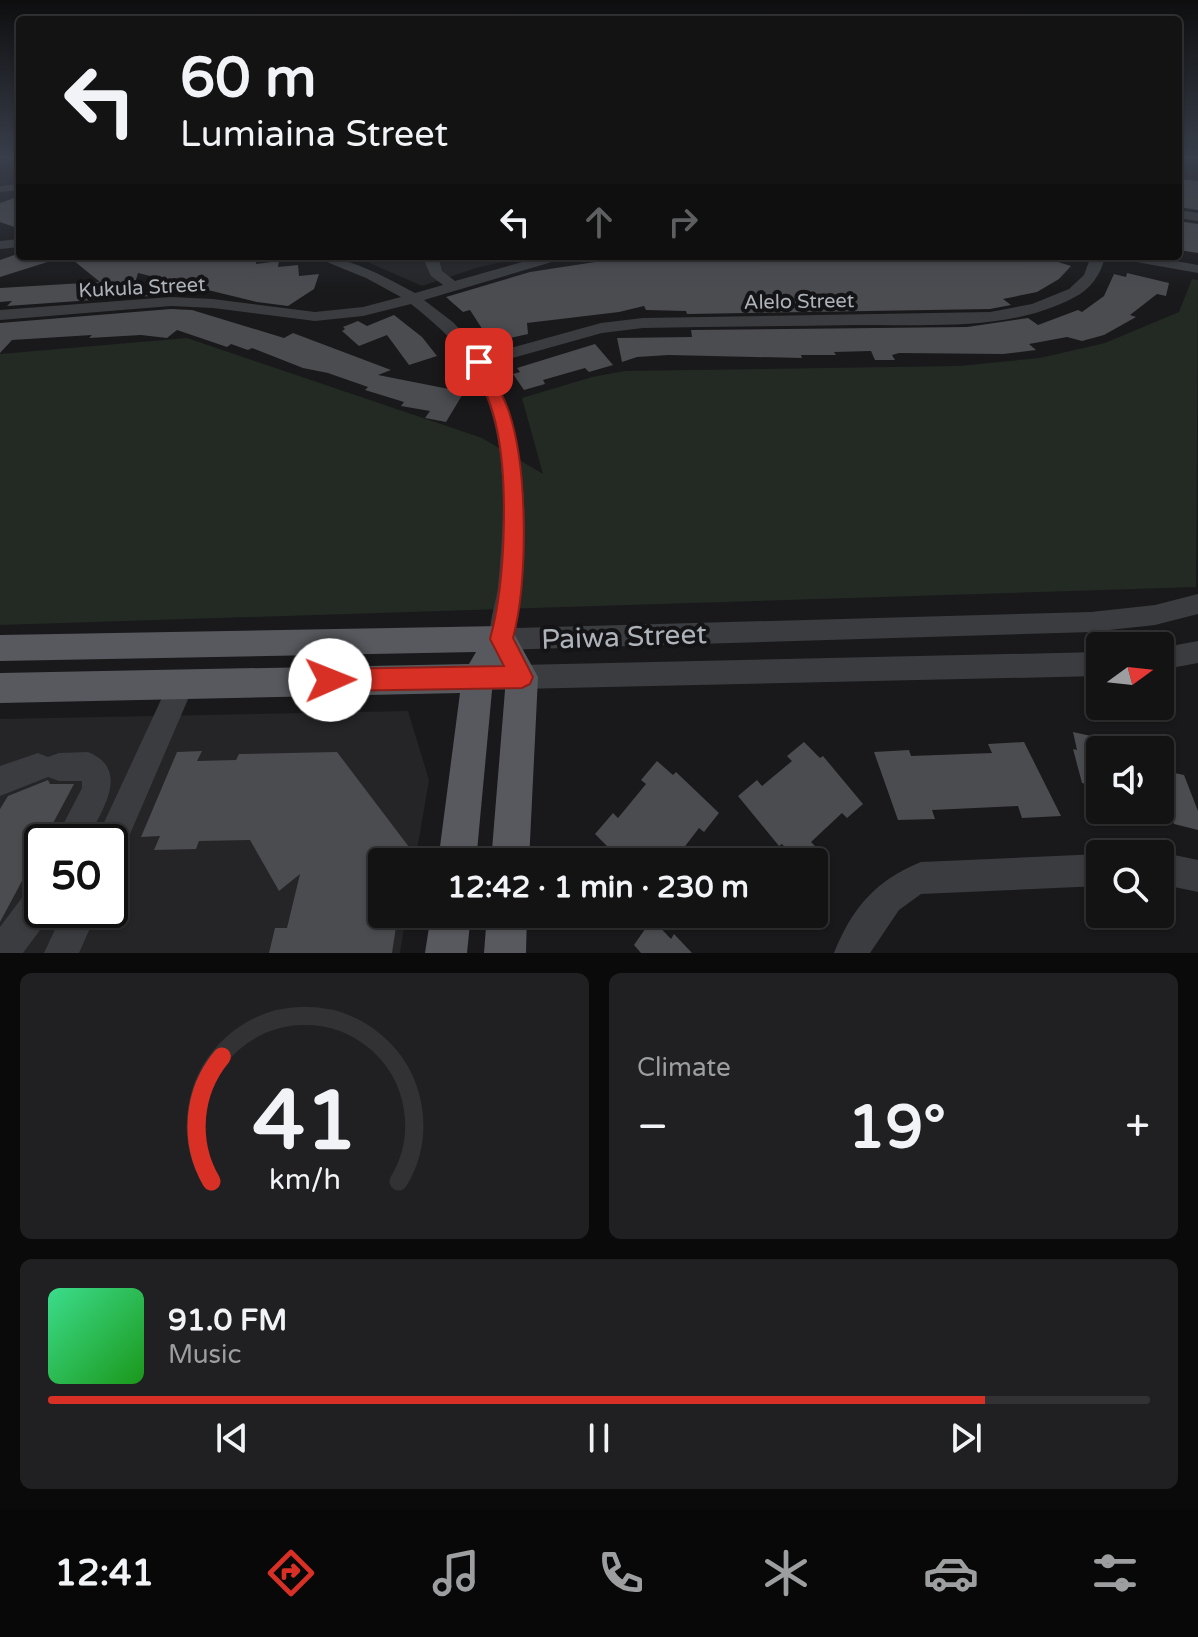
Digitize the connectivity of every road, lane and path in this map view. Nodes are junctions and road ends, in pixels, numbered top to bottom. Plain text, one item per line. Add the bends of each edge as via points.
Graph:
1 (329, 260) edge
2 (434, 260) edge
3 (515, 260) edge
4 (1097, 260) edge
5 (1147, 260) edge
6 (1198, 269) edge
7 (451, 284) junction
8 (413, 297) junction
9 (0, 315) edge
10 (479, 362) junction
11 (1198, 604) edge
12 (501, 639) junction
13 (0, 648) edge
14 (1198, 652) edge
15 (1174, 656) edge
16 (1086, 664) edge
17 (522, 677) junction
18 (478, 678) junction
19 (182, 683) junction
20 (0, 688) edge
21 (0, 781) edge
22 (79, 824) edge
23 (119, 824) edge
24 (459, 848) edge
25 (511, 848) edge
26 (1086, 871) edge
27 (1174, 871) edge
28 (1198, 876) edge
29 (24, 923) edge
30 (73, 928) edge
31 (449, 928) edge
32 (506, 928) edge
33 (2, 953) edge
34 (61, 953) edge
35 (446, 953) edge
36 (505, 953) edge
37 (851, 953) edge

1 - 8 street
2 - 7 street via 436,273
3 - 7 street, Kukula Street
4 - 10 street, Alelo Street via 1094,272 1075,292 1011,313 643,323 601,328
5 - 6 street
7 - 8 street, Kukula Street
8 - 9 street, Kukula Street via 360,312 313,317 196,302
8 - 10 street via 455,331
10 - 12 street via 501,413 512,485 507,618
11 - 12 street, Paiwa Street via 1091,622
12 - 13 main road, Paiwa Street
12 - 17 main road
12 - 18 main road
14 - 15 street
16 - 17 street, Paiwa Street
17 - 18 street, Paiwa Street
17 - 25 main road
18 - 19 main road, Paiwa Street
18 - 24 main road
19 - 20 main road, Paiwa Street
19 - 23 street
21 - 22 street via 48,767 88,766 98,776 96,791
26 - 37 street via 906,882 877,908
27 - 28 street
29 - 33 street
30 - 34 street
31 - 35 main road
32 - 36 main road

